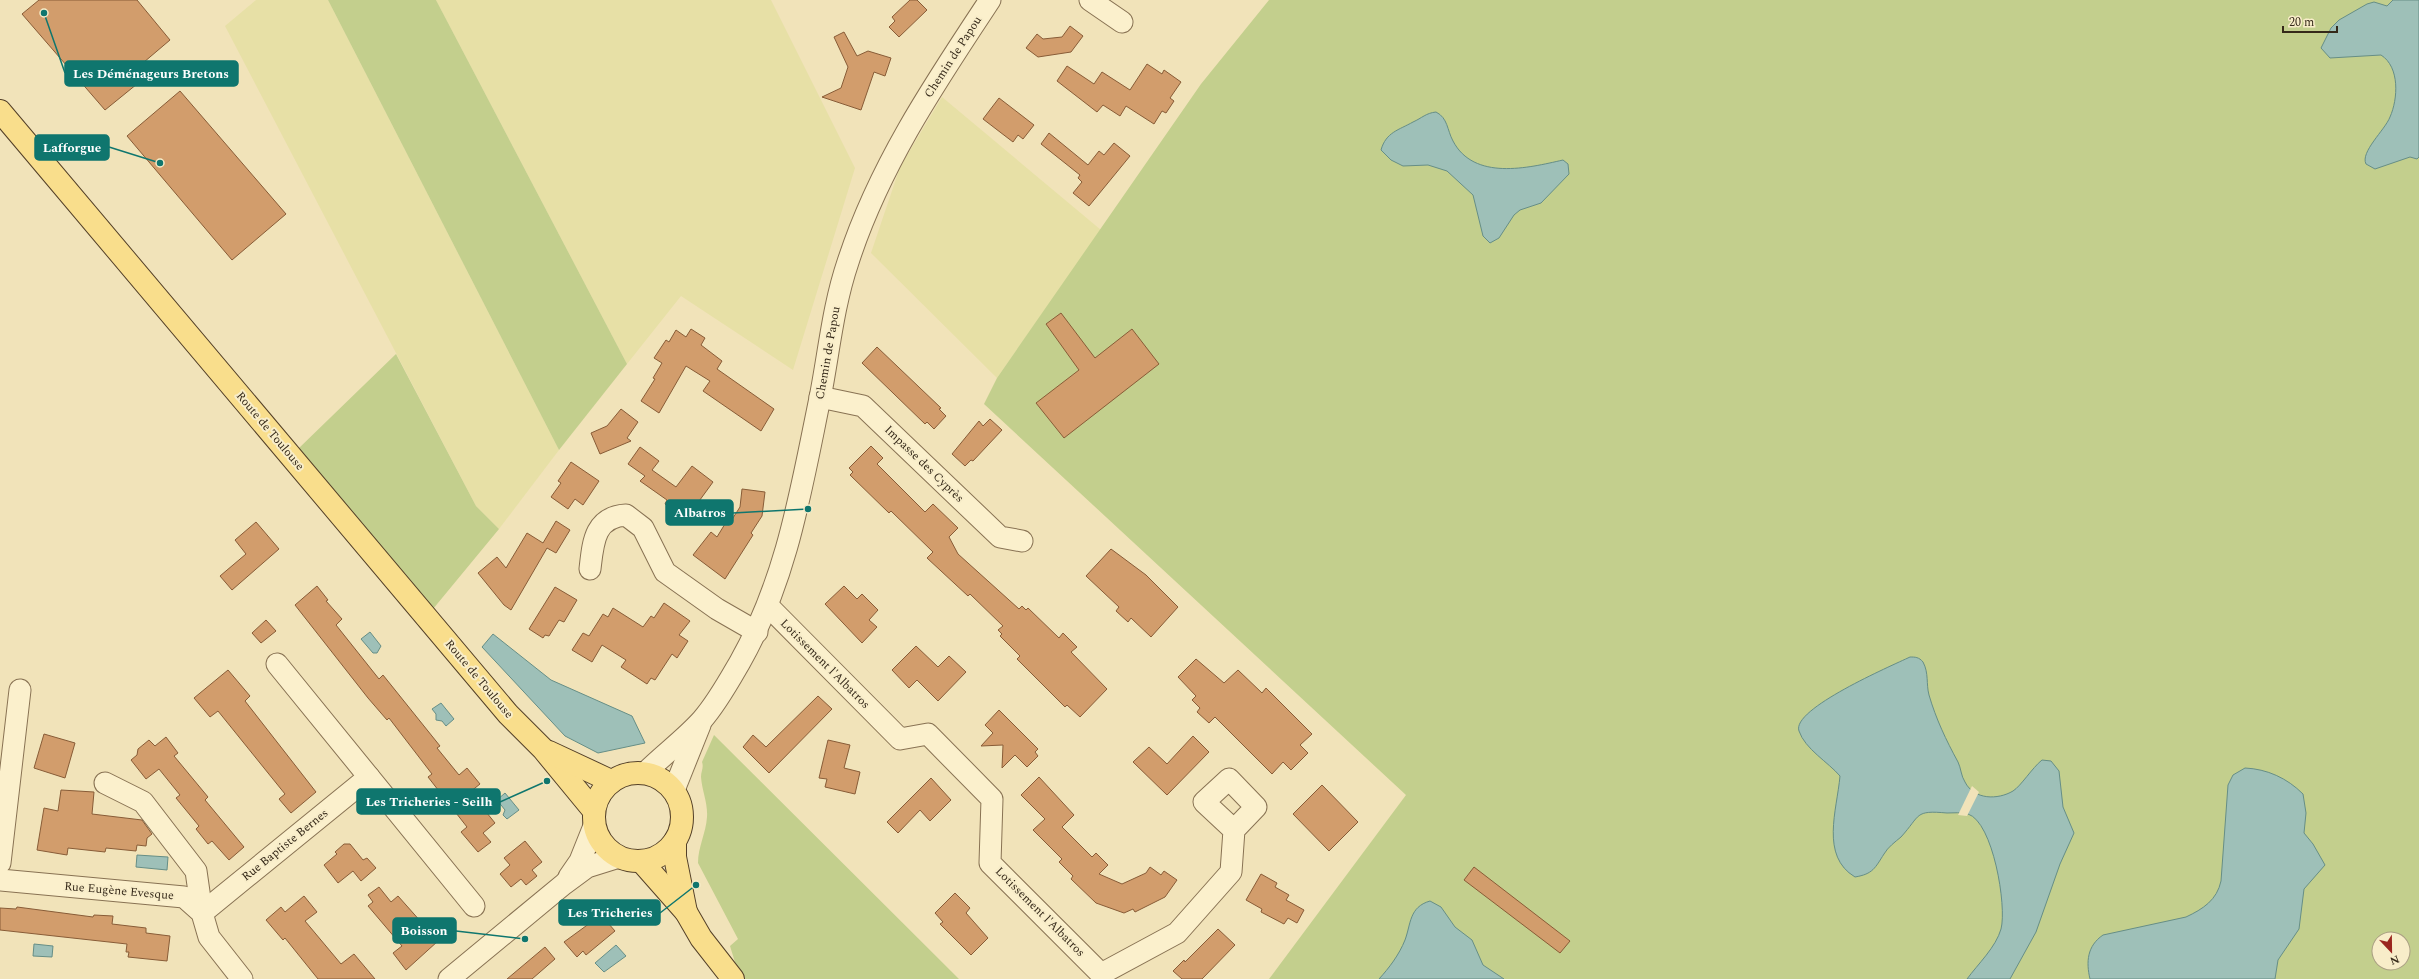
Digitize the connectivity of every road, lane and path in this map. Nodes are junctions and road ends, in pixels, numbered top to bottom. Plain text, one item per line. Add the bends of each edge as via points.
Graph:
1 (990, 0) edge
2 (1090, 0) edge
3 (1122, 22) dead end
4 (0, 110) edge
5 (820, 397) junction
6 (1022, 541) dead end
7 (590, 569) dead end
8 (768, 607) junction
9 (757, 632) junction
10 (277, 664) dead end
11 (20, 690) dead end
12 (702, 719) junction
13 (543, 749) junction
14 (645, 773) junction
15 (368, 777) junction
16 (611, 781) junction
17 (105, 782) dead end
18 (674, 790) junction
19 (594, 818) junction
20 (1234, 830) dead end
21 (675, 841) junction
22 (619, 857) junction
23 (641, 861) junction
24 (0, 863) edge
25 (0, 880) edge
26 (564, 884) junction
27 (474, 906) dead end
28 (686, 912) junction
29 (202, 913) junction
30 (242, 979) edge
31 (449, 979) edge
32 (733, 979) edge

1 - 5 street, Chemin de Papou via 920,108 879,183 865,215 838,294
2 - 3 street
4 - 13 main road, Route de Toulouse via 508,714
5 - 6 street, Impasse des Cyprès via 863,406 1000,537
5 - 8 street, Chemin de Papou via 785,560
7 - 9 street via 594,539 603,524 614,516 626,515 643,528 665,572 717,609
8 - 9 street, Chemin de Papou
8 - 20 street, Lotissement l'Albatros via 900,739 928,734 992,799 990,863 1101,974 1177,933 1231,872
9 - 12 street, Chemin de Papou via 731,678
10 - 15 street
11 - 24 street
12 - 14 street, Chemin de Papou
12 - 18 street, Chemin de Papou
13 - 16 main road, Route de Toulouse
13 - 19 main road, Route de Toulouse
14 - 16 main road via 627,774
14 - 18 main road via 661,779
15 - 27 street
15 - 29 street, Rue Baptiste Bernes
16 - 19 main road via 599,794
17 - 29 street via 143,802 196,871
18 - 21 main road via 681,806 682,824
19 - 22 main road via 603,844
19 - 26 street via 580,861
21 - 23 main road via 660,855
21 - 28 main road via 675,857
22 - 23 main road
22 - 26 street via 588,867
23 - 28 main road
25 - 29 street, Rue Eugène Evesque via 184,897
26 - 31 street
28 - 32 main road via 701,938
29 - 30 street via 209,937

